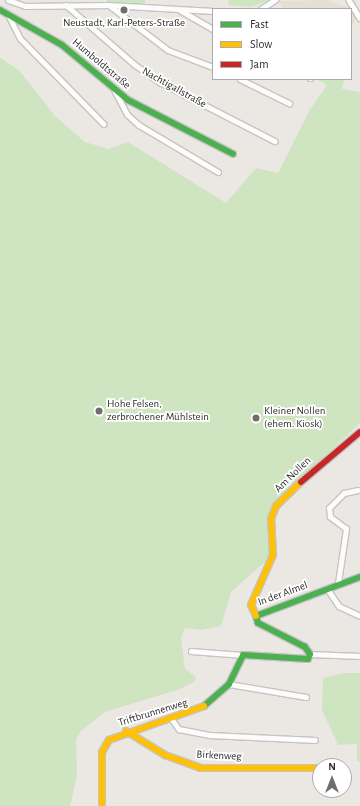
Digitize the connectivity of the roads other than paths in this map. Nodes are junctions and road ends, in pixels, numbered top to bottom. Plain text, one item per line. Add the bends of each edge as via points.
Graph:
1 (8, 0) edge
2 (275, 0) edge
3 (349, 0) edge
4 (66, 5) junction
5 (109, 5) junction
6 (263, 8) edge
7 (0, 10) edge
8 (180, 10) junction
9 (212, 11) edge
10 (9, 16) junction
11 (360, 18) edge
12 (212, 28) edge
13 (212, 67) edge
14 (242, 80) edge
15 (115, 91) junction
16 (289, 102) dead end
17 (104, 124) dead end
18 (275, 141) dead end
19 (233, 154) dead end
20 (218, 172) dead end
21 (360, 432) edge
22 (358, 490) dead end
23 (360, 576) edge
24 (338, 583) junction
25 (328, 588) junction
26 (256, 616) junction
27 (360, 616) edge
28 (191, 651) dead end
29 (310, 654) junction
30 (243, 655) junction
31 (360, 656) edge
32 (229, 684) junction
33 (306, 697) dead end
34 (171, 718) junction
35 (126, 731) junction
36 (315, 740) dead end
37 (312, 768) edge
38 (102, 806) edge

1 - 4 street via 25,6
2 - 6 street
3 - 11 street
4 - 5 street
4 - 18 street, Nachtigallstraße via 134,64 160,82
5 - 8 street
5 - 13 street via 168,50
7 - 10 street, Humboldtstraße
8 - 9 street
8 - 12 street
10 - 15 street, Humboldtstraße via 62,45
10 - 17 street via 20,38
14 - 16 street
15 - 19 street, Humboldtstraße
15 - 20 street via 128,114 139,125
21 - 26 street, Am Nollen via 327,457 276,506 271,519 273,555 250,605
22 - 24 street via 344,493 329,508 330,517 346,529
23 - 24 street, In der Almel
24 - 25 street, In der Almel
25 - 26 street, In der Almel
25 - 27 street via 339,606
26 - 29 street, In der Almel via 258,623 298,643
28 - 30 street
29 - 30 street via 305,660
29 - 31 street
30 - 32 street, Triftbrunnenweg
32 - 33 street
32 - 34 street, Triftbrunnenweg via 206,705
34 - 35 street, Triftbrunnenweg
34 - 36 street via 179,729 210,735
35 - 37 street, Birkenweg via 165,754 200,768
35 - 38 street, Triftbrunnenweg via 109,740 102,752

